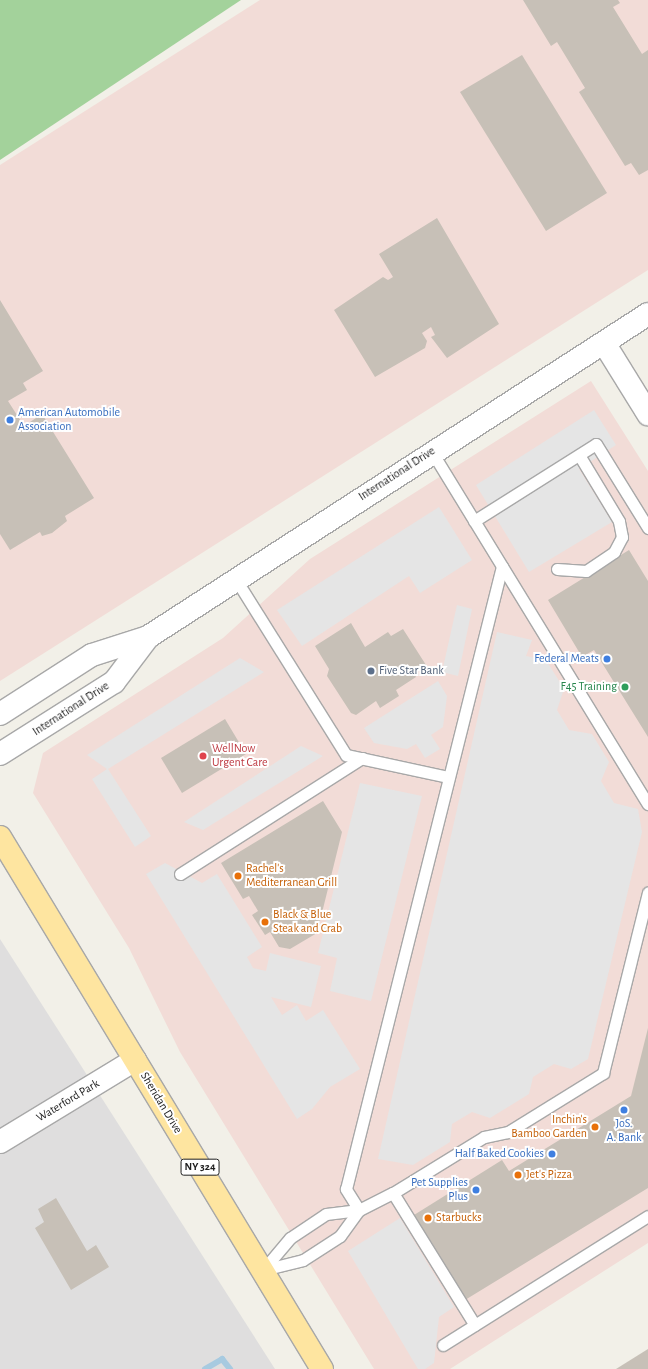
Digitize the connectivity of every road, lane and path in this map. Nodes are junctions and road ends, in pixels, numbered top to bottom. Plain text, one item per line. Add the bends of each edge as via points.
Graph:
1 (648, 314) edge
2 (604, 343) junction
3 (648, 414) edge
4 (432, 452) junction
5 (579, 455) junction
6 (474, 520) junction
7 (648, 528) edge
8 (502, 566) junction
9 (558, 568) dead end
10 (235, 578) junction
11 (148, 638) junction
12 (0, 714) edge
13 (0, 754) edge
14 (362, 758) junction
15 (449, 776) junction
16 (648, 804) edge
17 (0, 837) edge
18 (180, 874) dead end
19 (648, 893) edge
20 (135, 1060) junction
21 (0, 1142) edge
22 (393, 1193) junction
23 (359, 1210) junction
24 (648, 1216) edge
25 (263, 1270) junction
26 (474, 1325) junction
27 (443, 1345) dead end
28 (322, 1369) edge

1 - 2 street, International Drive
2 - 3 street
2 - 4 street, International Drive
4 - 6 lane
4 - 10 street, International Drive
5 - 6 lane
5 - 7 lane via 596,444
5 - 9 lane via 619,521 622,537 614,552 586,571
6 - 8 lane
8 - 15 lane
8 - 16 lane
10 - 11 street, International Drive
10 - 14 lane via 346,755
11 - 12 street, International Drive via 92,655
11 - 13 street, International Drive via 114,682
14 - 15 lane
14 - 18 lane
15 - 23 lane via 346,1189
17 - 20 main road, Sheridan Drive / NY 324
19 - 22 lane via 603,1073 508,1132 484,1137
20 - 21 street, Waterford Park
20 - 25 main road, Sheridan Drive / NY 324
22 - 23 lane
22 - 26 lane
23 - 25 lane via 340,1236 303,1260
23 - 25 lane via 326,1214 290,1238
24 - 26 lane
25 - 28 main road, Sheridan Drive / NY 324
26 - 27 lane

